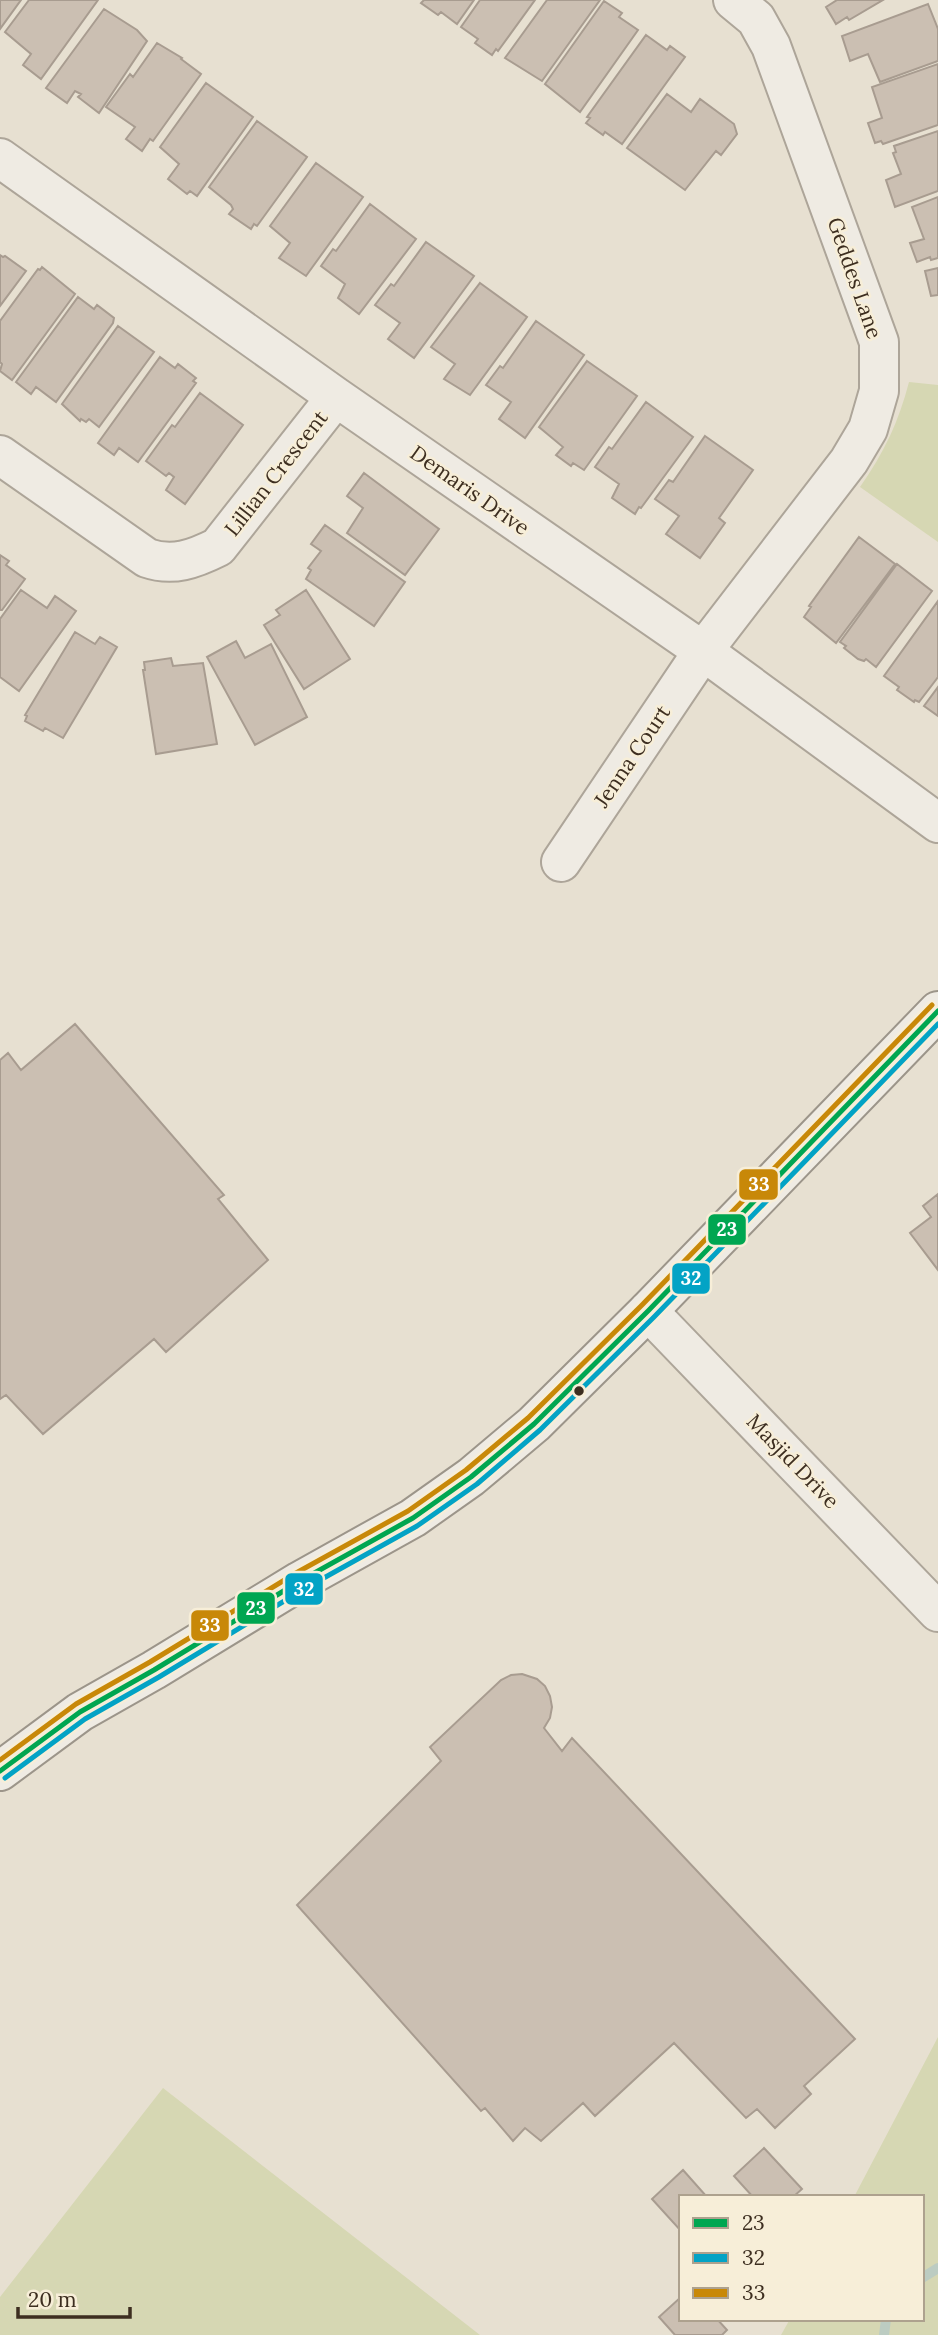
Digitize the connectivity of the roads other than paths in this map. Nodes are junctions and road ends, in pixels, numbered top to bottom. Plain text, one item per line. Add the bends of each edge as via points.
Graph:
1 (733, 0) edge
2 (0, 158) edge
3 (336, 397) junction
4 (0, 455) edge
5 (703, 651) junction
6 (938, 823) edge
7 (561, 862) dead end
8 (938, 1011) edge
9 (648, 1311) junction
10 (938, 1612) edge
11 (0, 1771) edge

1 - 5 street, Geddes Lane via 756,19 771,46 879,342 879,391 868,429 849,461
2 - 3 street, Demaris Drive
3 - 4 street, Lillian Crescent via 218,547 174,563 147,558
3 - 5 street, Demaris Drive
5 - 6 street, Demaris Drive
5 - 7 street, Jenna Court
8 - 9 street
9 - 10 street, Masjid Drive
9 - 11 street via 534,1424 471,1478 413,1518 80,1712

